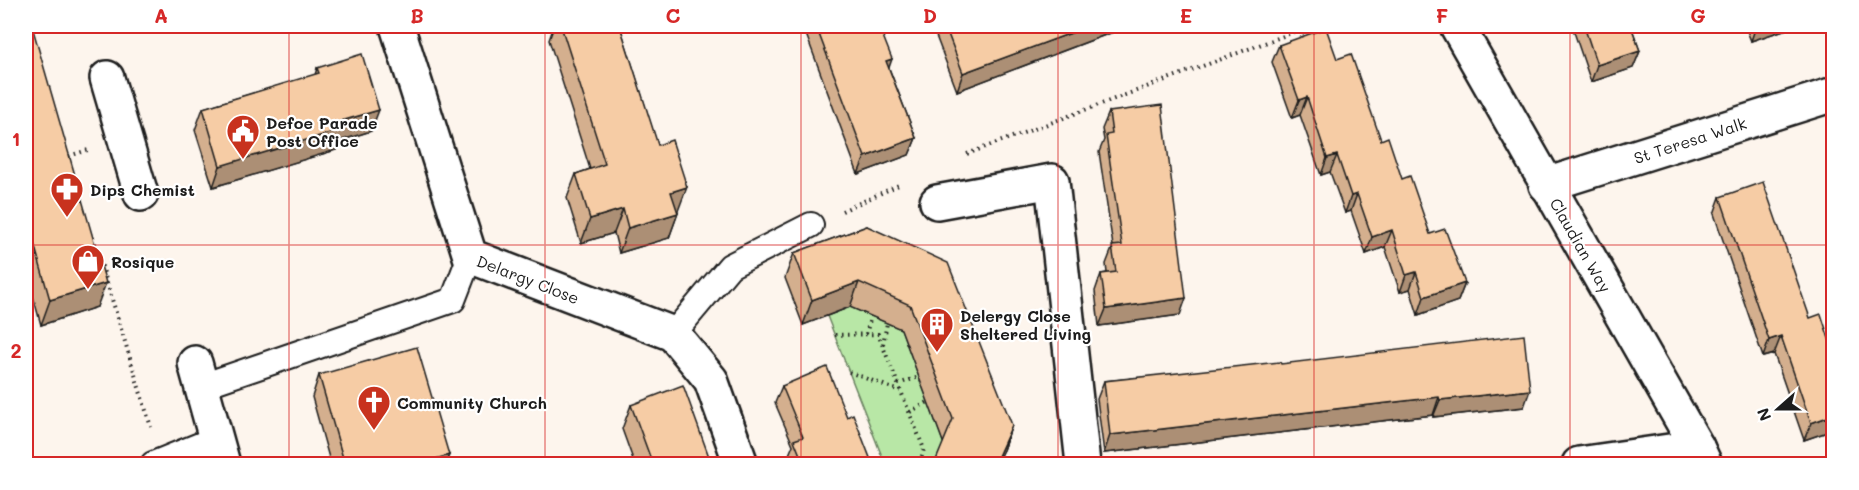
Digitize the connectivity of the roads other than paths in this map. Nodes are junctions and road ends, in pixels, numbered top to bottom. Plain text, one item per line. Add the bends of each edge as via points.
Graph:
1 (397, 26) edge
2 (1457, 26) edge
3 (107, 78) dead end
4 (1833, 94) edge
5 (1546, 185) junction
6 (141, 194) dead end
7 (937, 202) dead end
8 (811, 225) road end
9 (470, 256) junction
10 (673, 334) junction
11 (198, 374) joint
12 (220, 451) edge
13 (1701, 456) edge
14 (158, 462) edge
15 (741, 465) edge
16 (1083, 465) edge
17 (1579, 465) edge

1 - 9 street, Delargy Close
2 - 5 street, Claudian Way
3 - 6 street
4 - 5 street, St Teresa Walk
5 - 13 street, Claudian Way
7 - 16 street via 1052,181
8 - 10 lane via 730,266
9 - 10 street, Delargy Close
9 - 11 lane via 453,300
10 - 15 street, Delargy Close via 711,380
11 - 12 street
12 - 14 lane
13 - 17 street

